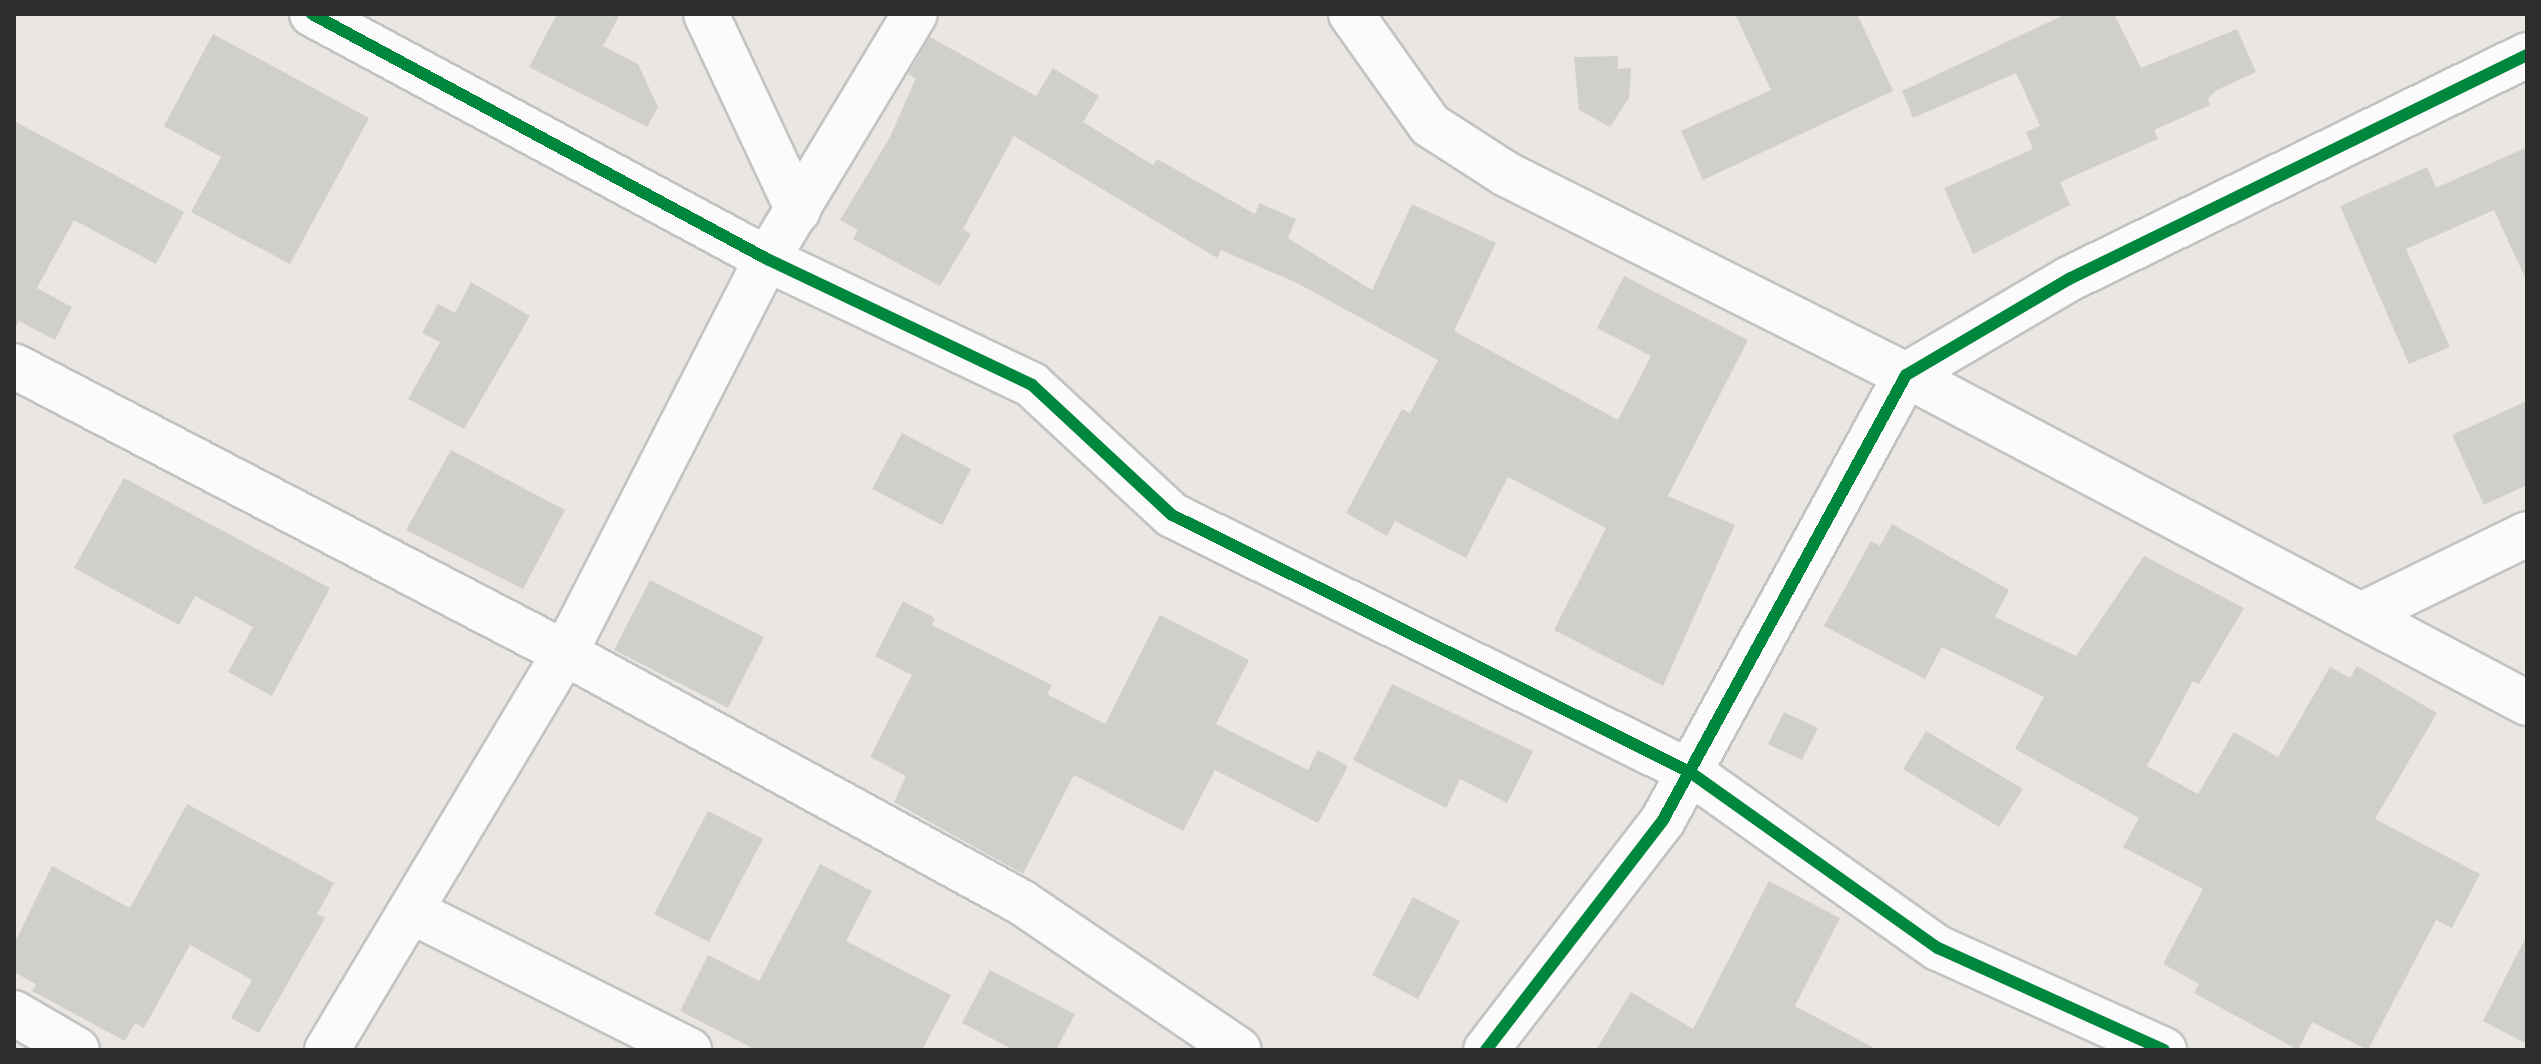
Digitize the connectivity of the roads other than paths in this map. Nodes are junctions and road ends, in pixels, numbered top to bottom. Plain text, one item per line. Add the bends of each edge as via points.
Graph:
1 (312, 14) edge
2 (706, 14) edge
3 (915, 14) edge
4 (1367, 19) edge
5 (2527, 55) edge
6 (798, 210) junction
7 (767, 259) junction
8 (14, 366) edge
9 (1906, 375) junction
10 (2527, 534) edge
11 (2363, 614) junction
12 (565, 653) junction
13 (2527, 703) edge
14 (1690, 772) junction
15 (413, 912) junction
16 (14, 1013) edge
17 (77, 1050) edge
18 (327, 1050) edge
19 (689, 1050) edge
20 (1239, 1050) edge
21 (1486, 1050) edge
22 (2164, 1050) edge

1 - 7 street
2 - 6 street
3 - 6 street
4 - 9 street via 1430,125 1506,174
5 - 9 street via 2069,279
6 - 7 street
7 - 12 street
7 - 14 street via 1032,385 1172,515
8 - 12 street
9 - 11 street
9 - 14 street
10 - 11 street
11 - 13 street
12 - 15 street
12 - 20 street via 1021,902
14 - 21 street via 1663,820
14 - 22 street via 1938,948
15 - 18 street
15 - 19 street
16 - 17 street

